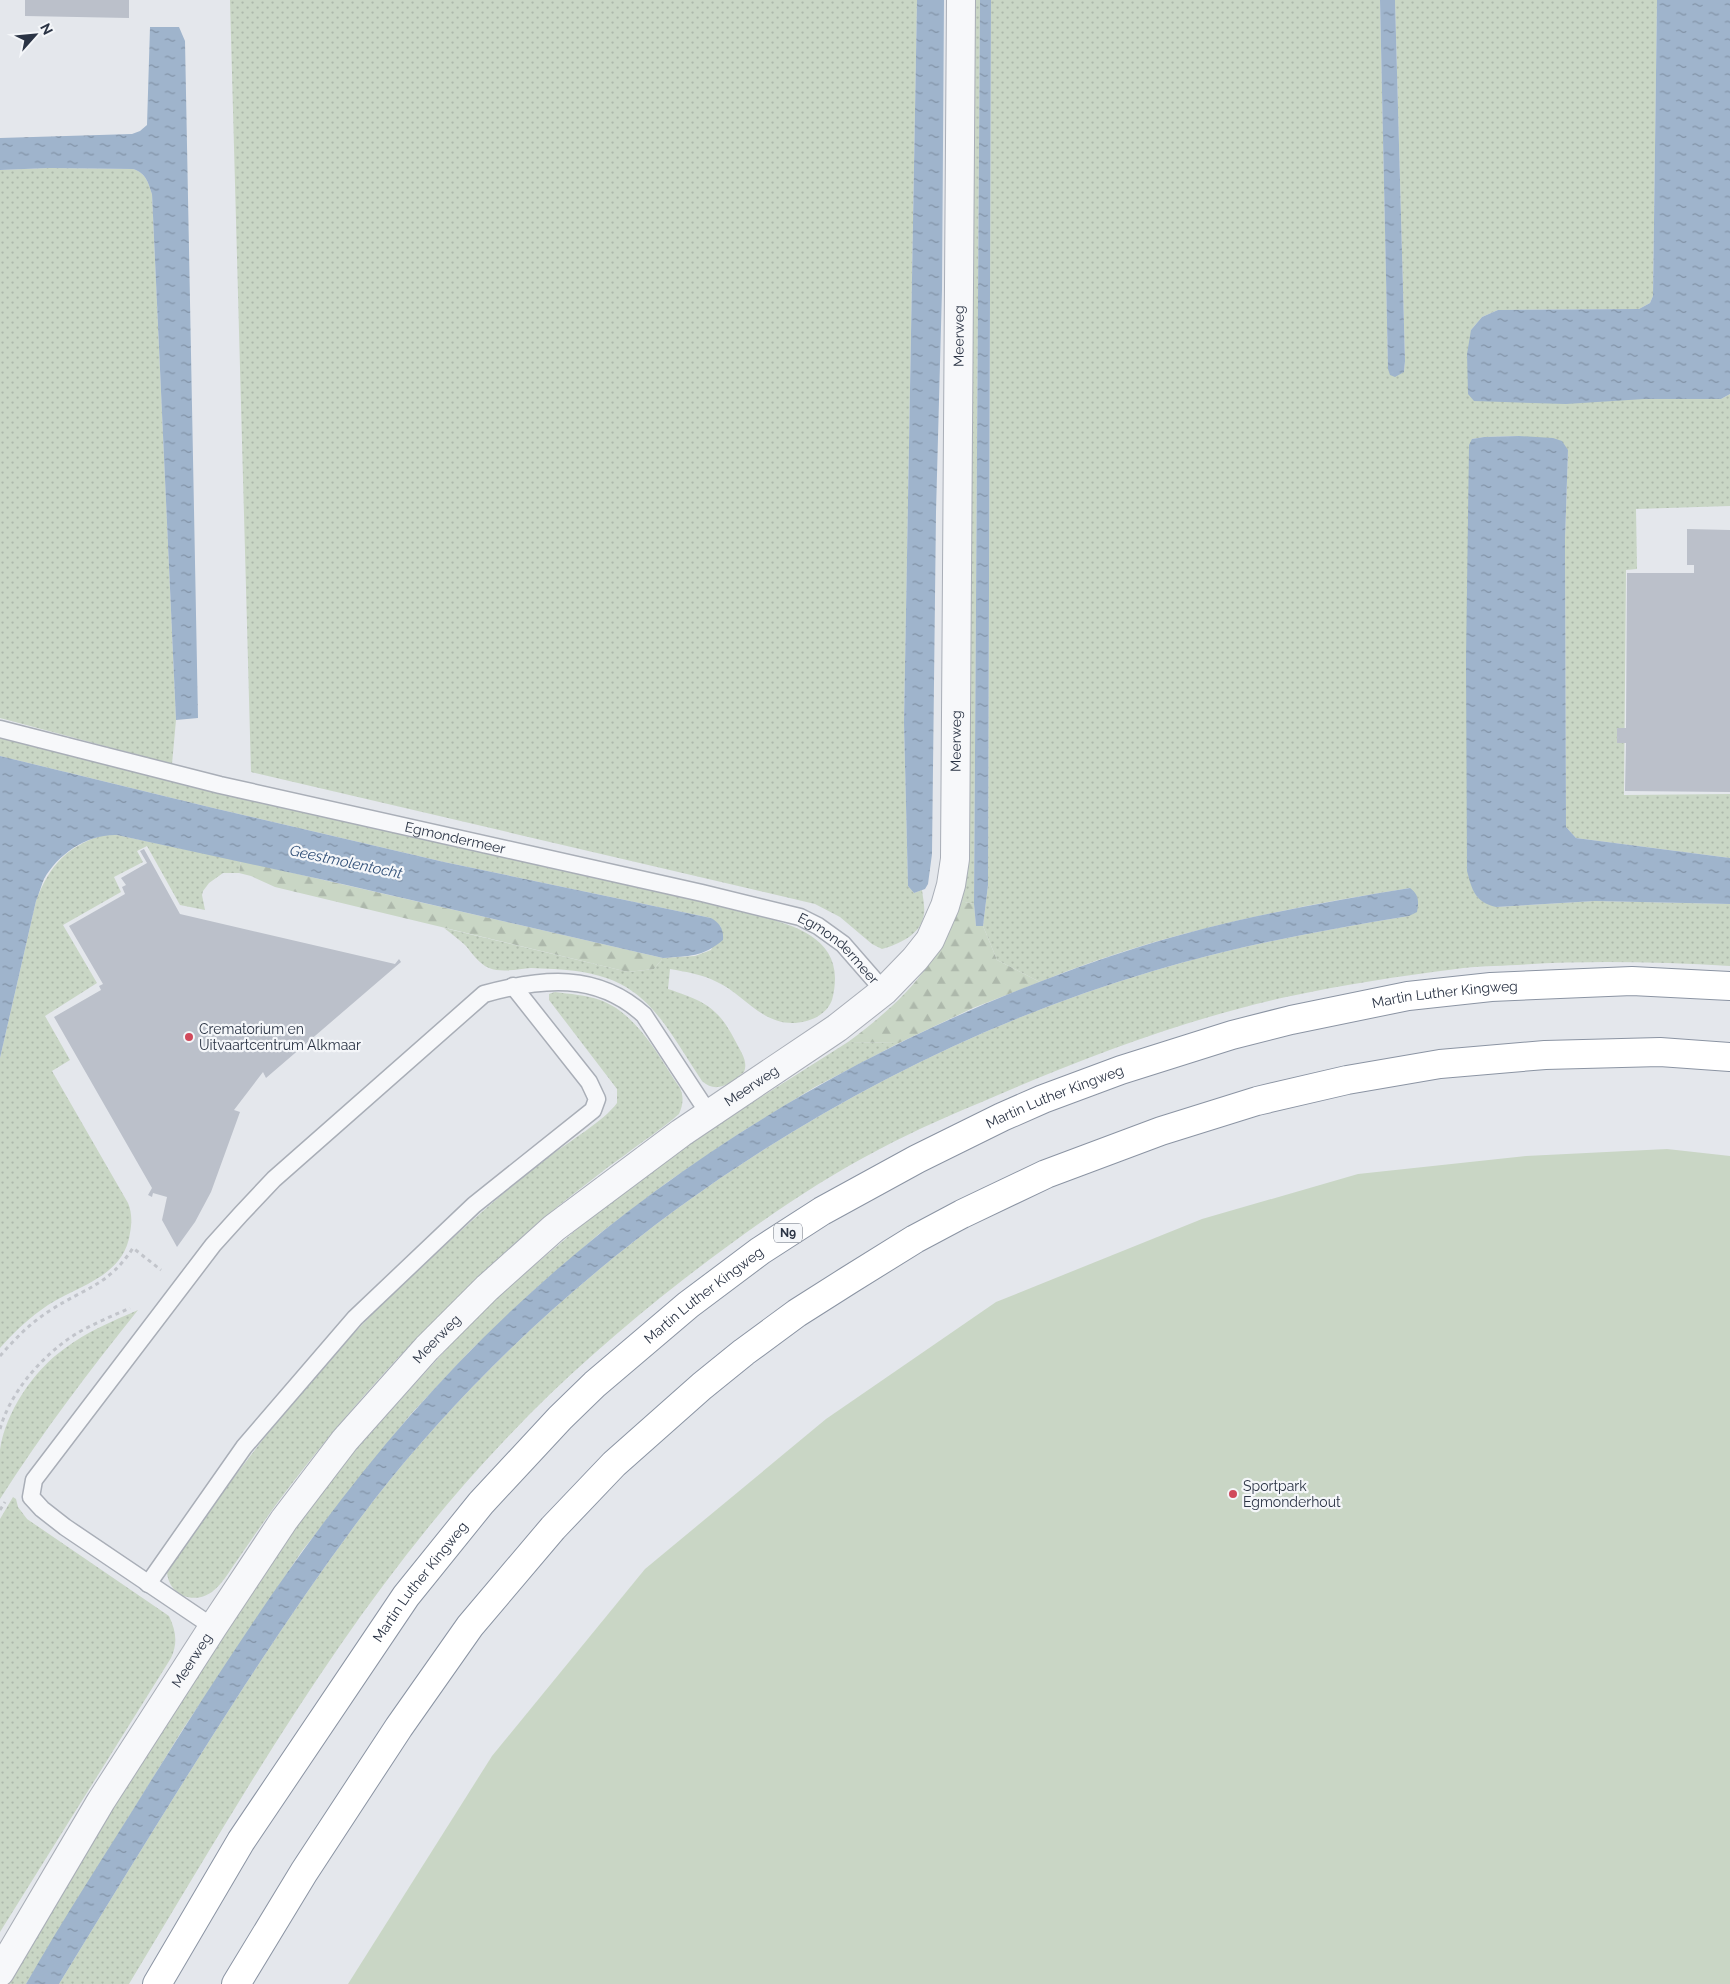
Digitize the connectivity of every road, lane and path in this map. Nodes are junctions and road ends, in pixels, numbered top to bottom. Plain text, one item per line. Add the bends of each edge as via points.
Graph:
1 (961, 0) edge
2 (0, 729) edge
3 (513, 986) junction
4 (1730, 986) edge
5 (884, 991) junction
6 (1730, 1057) edge
7 (709, 1114) junction
8 (182, 1285) junction
9 (138, 1304) dead end
10 (0, 1356) edge
11 (0, 1429) edge
12 (148, 1584) junction
13 (213, 1627) junction
14 (0, 1972) edge
15 (157, 1984) edge
16 (236, 1984) edge

1 - 5 street, Meerweg via 955,859 945,906 930,940
2 - 5 lane, Egmondermeer via 220,785 702,892 800,918 843,944
3 - 7 lane via 575,982 601,988 630,1002 644,1015
3 - 8 lane via 484,994 274,1179 213,1245
3 - 12 lane via 589,1082 597,1099 593,1110 474,1205 355,1318 244,1447
4 - 15 highway, Martin Luther Kingweg / N9 via 1632,981 1491,988 1408,996 1291,1020 1158,1058 1042,1099 917,1159 822,1211 760,1251 652,1335 560,1418 481,1503 395,1612 241,1841
5 - 7 street, Meerweg via 837,1028
6 - 16 highway via 1660,1052 1545,1055 1440,1064 1347,1080 1257,1101 1161,1131 1046,1174 915,1239 744,1352 614,1464 553,1528 470,1626 304,1872
7 - 13 street, Meerweg via 554,1228 427,1348 345,1440 284,1520
8 - 10 path via 134,1248 115,1272 86,1292 52,1309
8 - 12 lane via 34,1480 31,1497 65,1527
9 - 11 path via 60,1345 20,1388
12 - 13 lane
13 - 14 street, Meerweg via 101,1801

